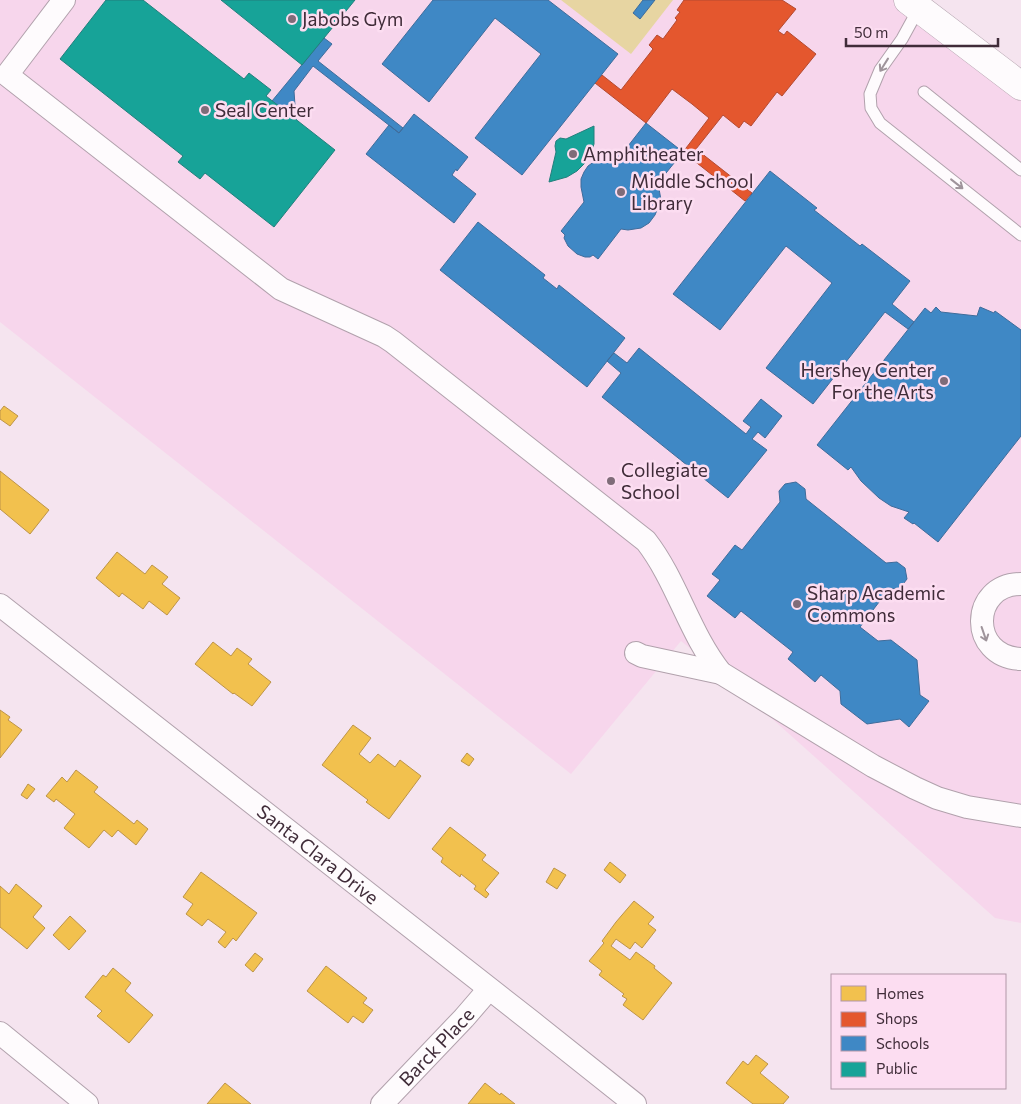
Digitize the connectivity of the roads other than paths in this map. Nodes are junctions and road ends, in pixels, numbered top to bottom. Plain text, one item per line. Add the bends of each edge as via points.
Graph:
1 (64, 0) edge
2 (914, 4) edge
3 (3, 78) edge
4 (1021, 86) edge
5 (924, 92) dead end
6 (1021, 170) edge
7 (1021, 235) edge
8 (1016, 580) edge
9 (0, 605) edge
10 (636, 653) dead end
11 (1021, 659) edge
12 (720, 673) junction
13 (1021, 816) edge
14 (489, 989) junction
15 (0, 1033) edge
16 (87, 1104) edge
17 (382, 1104) edge
18 (635, 1104) edge

1 - 3 street
2 - 4 street
2 -> 7 lane via 902,39 880,70 870,94 871,108 880,123
3 - 12 street via 281,289 393,342 646,541 661,563 707,656
5 - 6 lane
8 -> 11 street via 989,598 981,619 982,630 992,648 1001,655
9 - 14 street, Santa Clara Drive
10 - 12 street
12 - 13 street via 873,766 936,798
14 - 17 street, Barck Place
14 - 18 street, Santa Clara Drive
15 - 16 street

